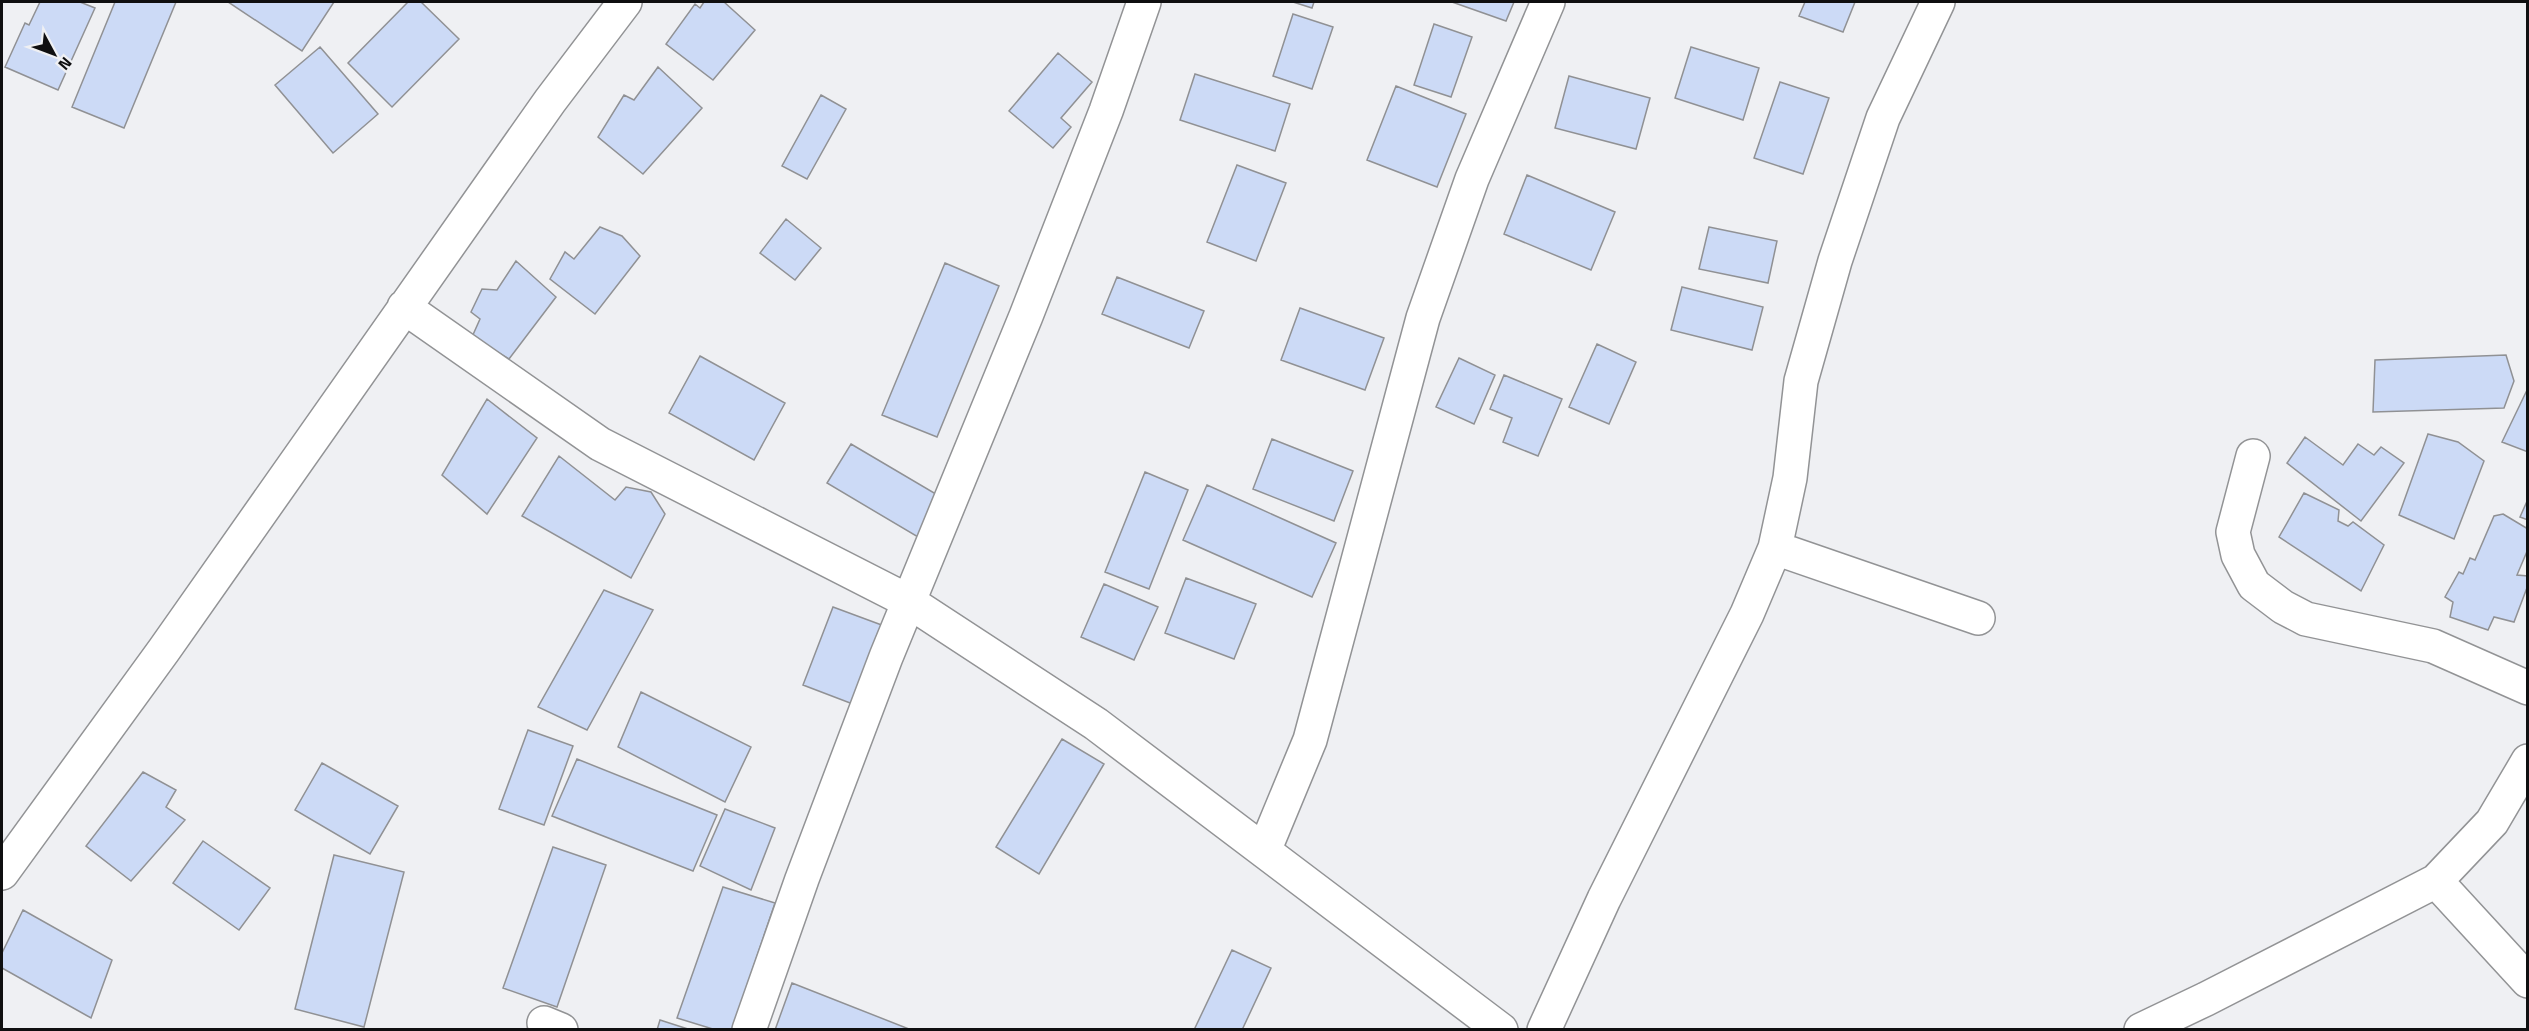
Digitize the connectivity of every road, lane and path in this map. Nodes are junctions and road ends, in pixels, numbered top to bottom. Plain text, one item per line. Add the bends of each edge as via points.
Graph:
1 (625, 2) edge
2 (1144, 2) edge
3 (1548, 2) edge
4 (1938, 2) edge
5 (405, 308) junction
6 (2253, 456) dead end
7 (1775, 548) junction
8 (908, 601) junction
9 (1978, 618) dead end
10 (2528, 688) edge
11 (2528, 761) edge
12 (1264, 851) junction
13 (2, 873) edge
14 (2436, 881) junction
15 (2528, 981) edge
16 (749, 1029) edge
17 (1501, 1029) edge
18 (1544, 1029) edge
19 (2141, 1029) edge

1 - 5 street via 550,101
2 - 8 street via 1022,327
3 - 12 street via 1472,179 1423,318 1310,740
4 - 7 street via 1883,118 1835,261 1801,381 1790,478
5 - 8 street via 600,444
5 - 13 street
6 - 10 street via 2233,532 2238,555 2254,585 2306,619 2433,646
7 - 9 street
7 - 18 street via 1747,614 1604,899
8 - 12 street via 1096,724
8 - 16 street
11 - 14 street via 2492,822
12 - 17 street
14 - 15 street
14 - 19 street

